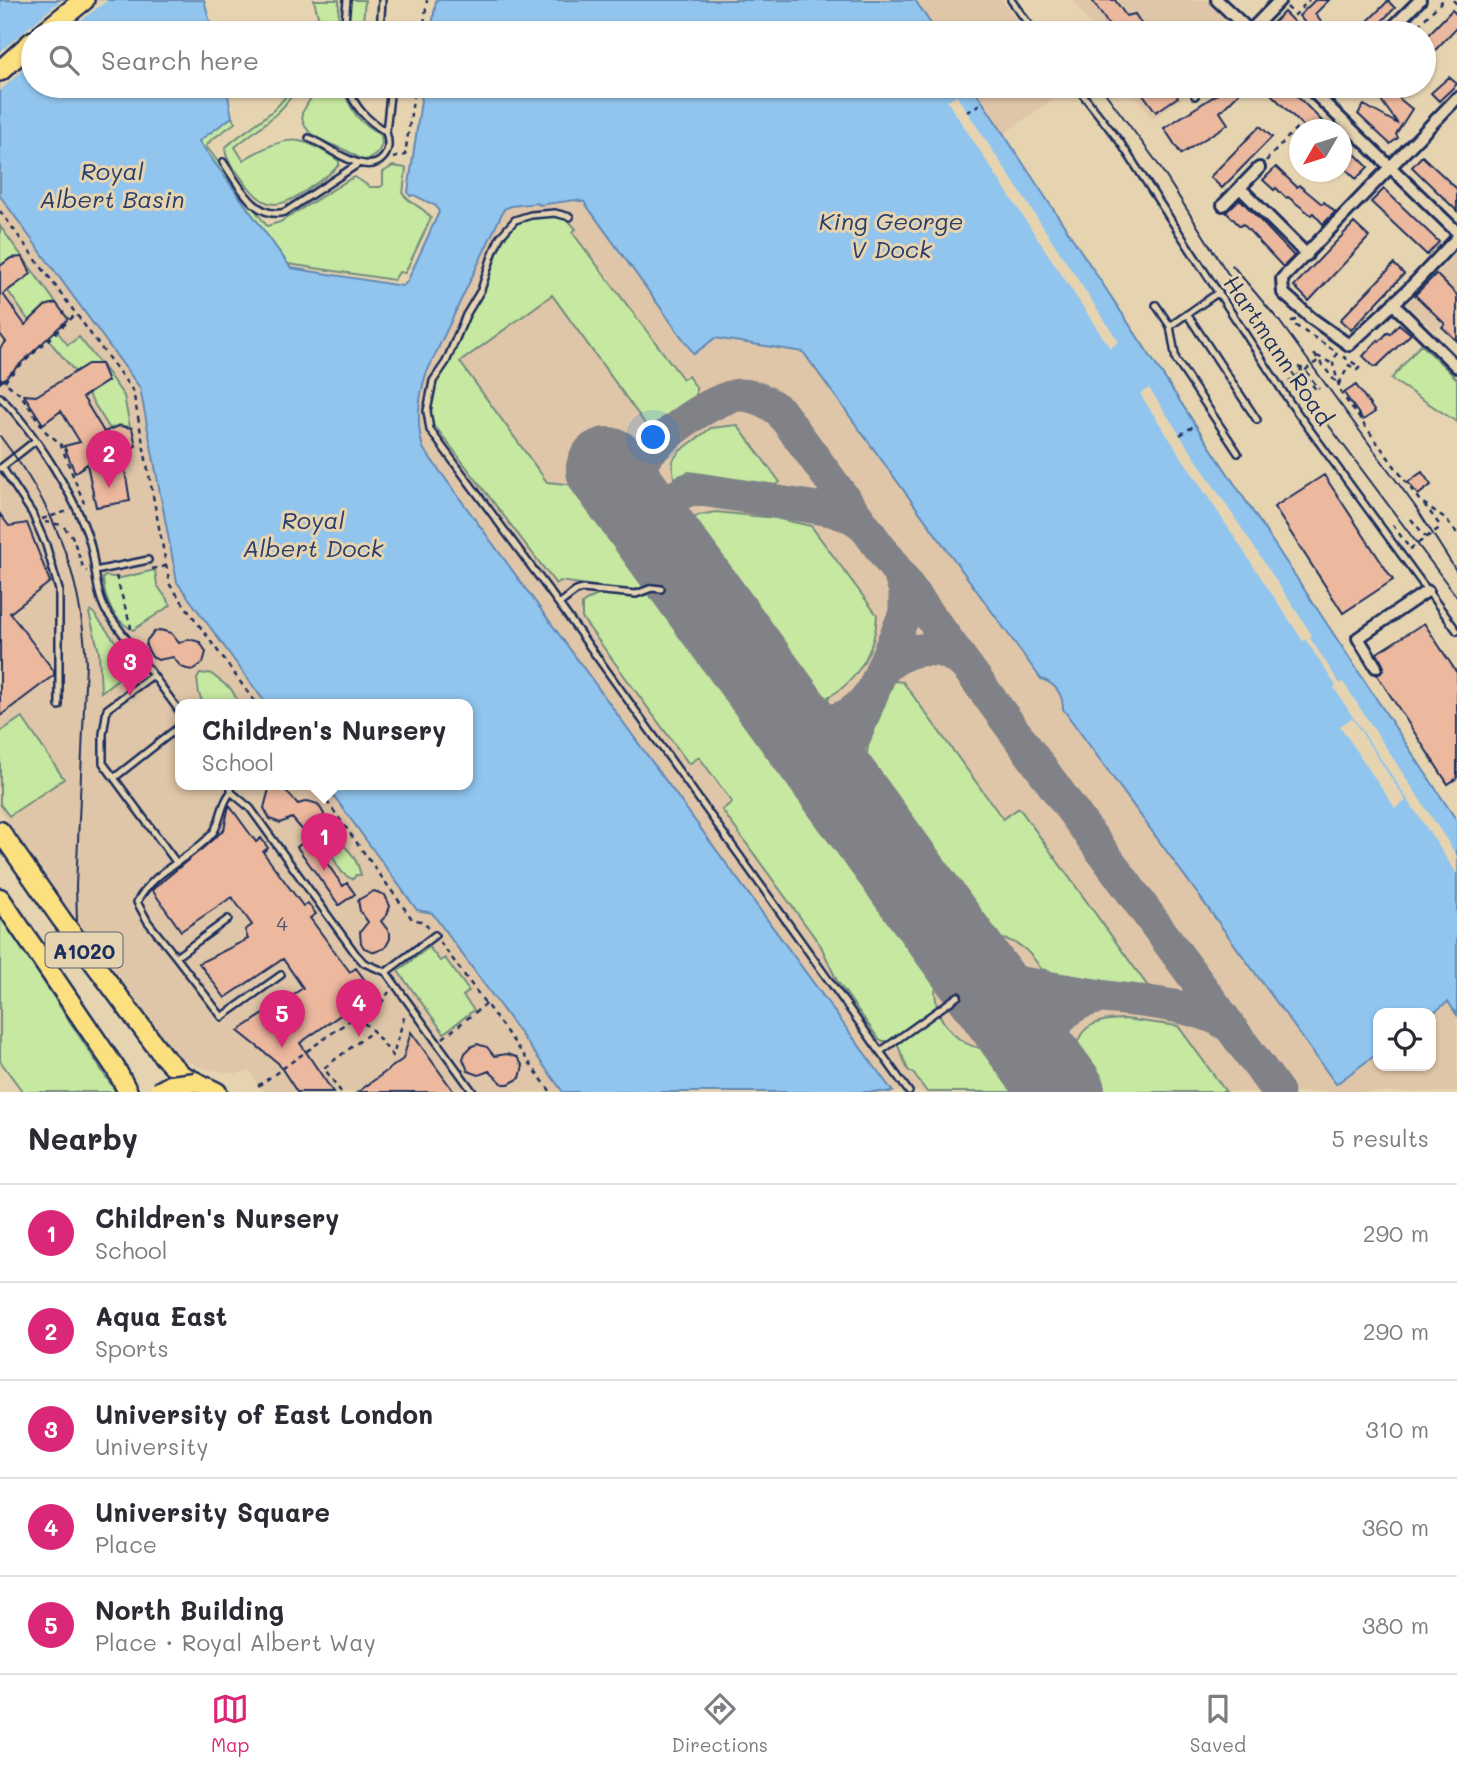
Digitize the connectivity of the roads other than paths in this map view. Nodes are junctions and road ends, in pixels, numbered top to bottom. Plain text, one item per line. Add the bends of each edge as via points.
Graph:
1 (84, 0) edge
2 (347, 0) edge
3 (382, 0) edge
4 (1011, 0) edge
5 (1217, 0) edge
6 (1280, 0) edge
7 (1420, 0) edge
8 (58, 21) edge
9 (345, 21) edge
10 (381, 21) edge
11 (1026, 21) edge
12 (1238, 21) edge
13 (1261, 21) edge
14 (1399, 21) edge
15 (21, 52) edge
16 (0, 71) edge
17 (354, 98) edge
18 (390, 98) edge
19 (1085, 98) edge
20 (1457, 98) edge
21 (1322, 100) edge
22 (386, 132) junction
23 (309, 138) dead end
24 (223, 162) dead end
25 (358, 164) junction
26 (1259, 168) road end
27 (1390, 168) junction
28 (1240, 188) junction
29 (1223, 205) dead end
30 (570, 218) dead end
31 (1457, 232) edge
32 (1457, 238) edge
33 (1307, 255) junction
34 (1219, 292) junction
35 (1394, 302) junction
36 (1156, 305) dead end
37 (1187, 314) junction
38 (1170, 326) junction
39 (1457, 367) edge
40 (0, 397) edge
41 (1257, 420) dead end
42 (35, 442) junction
43 (1238, 453) dead end
44 (1, 467) edge
45 (148, 560) dead end
46 (95, 571) junction
47 (661, 589) dead end
48 (1427, 591) junction
49 (559, 604) junction
50 (1457, 631) edge
51 (1376, 667) dead end
52 (153, 675) junction
53 (175, 705) edge
54 (59, 706) dead end
55 (175, 730) edge
56 (114, 778) junction
57 (230, 790) edge
58 (232, 790) edge
59 (0, 831) edge
60 (176, 862) junction
61 (0, 898) edge
62 (228, 919) dead end
63 (435, 934) road end
64 (176, 957) junction
65 (386, 972) junction
66 (281, 975) dead end
67 (958, 996) dead end
68 (881, 1051) junction
69 (195, 1082) junction
70 (128, 1092) edge
71 (158, 1092) edge
72 (217, 1092) edge
73 (474, 1092) edge
74 (909, 1092) edge

1 - 8 highway
2 - 9 lane
3 - 10 lane
4 - 11 lane
5 - 12 street
6 - 13 street
7 - 14 street
15 - 16 highway
17 - 22 lane via 370,122
18 - 22 lane
19 - 34 lane, Hartmann Road via 1120,142
20 - 27 street
21 - 27 street
22 - 25 lane via 388,147 382,159 372,165
23 - 25 lane
24 - 25 lane via 251,201 276,215
26 - 28 street
27 - 31 street
27 - 33 street
28 - 29 street
28 - 33 street
30 - 49 lane via 561,213 531,215 515,220 505,230 492,253 481,290 433,381 427,411 430,430 440,445
32 - 35 street
33 - 35 street via 1282,279 1283,293 1345,342
34 - 37 lane
34 - 48 lane, Hartmann Road via 1291,404
35 - 39 street
36 - 38 lane
37 - 38 lane
37 - 41 lane
38 - 43 lane via 1176,360
40 - 42 lane
42 - 44 lane
42 - 46 lane via 76,506
44 - 54 lane via 35,520 59,590
45 - 46 lane
46 - 52 lane via 102,603
47 - 49 lane via 636,594 582,589
48 - 50 lane, Hartmann Road
48 - 51 street via 1358,638
49 - 68 lane
52 - 53 lane
52 - 56 lane via 107,709 103,763
55 - 56 lane
56 - 60 lane
57 - 60 lane via 216,830
58 - 65 lane via 364,962
59 - 69 main road, A1020 via 172,1066
60 - 64 lane via 144,888 137,902
61 - 70 main road, A1020
62 - 64 lane
63 - 65 lane
64 - 66 lane via 222,1017
65 - 73 lane
67 - 68 lane
68 - 74 lane
69 - 71 main road, bridge
69 - 72 main road, A1020

